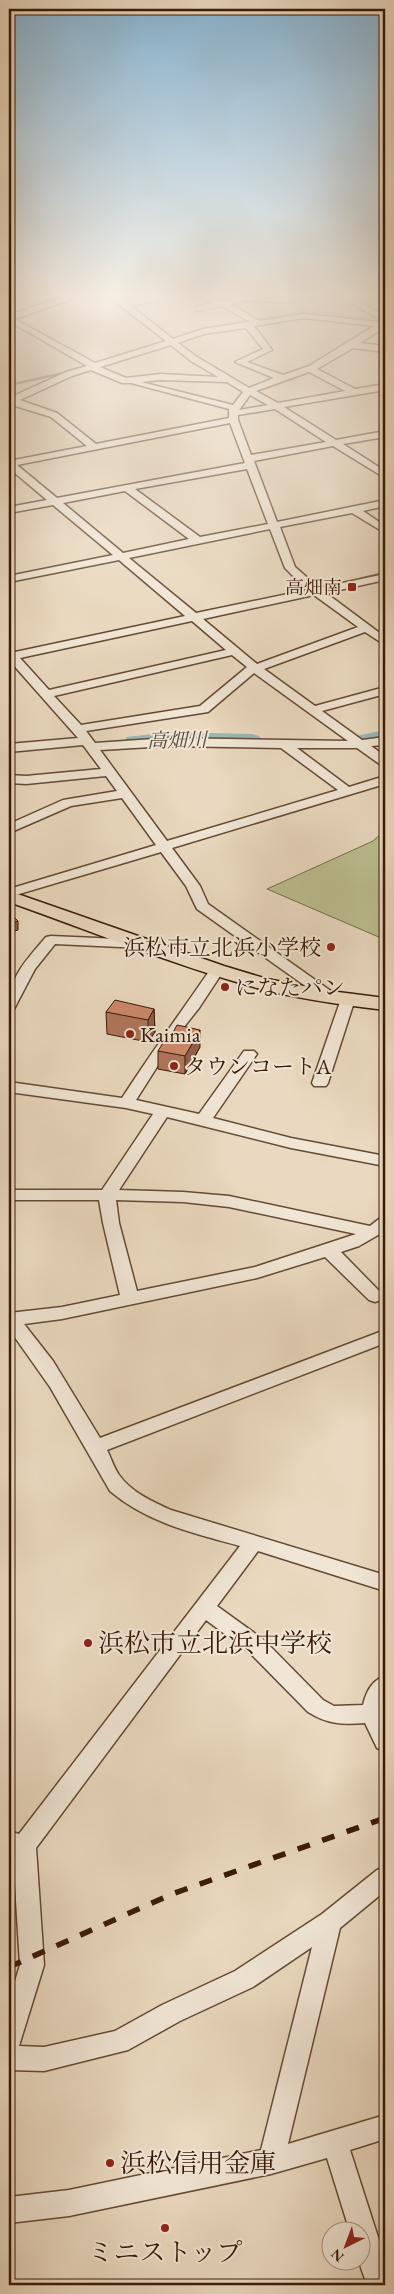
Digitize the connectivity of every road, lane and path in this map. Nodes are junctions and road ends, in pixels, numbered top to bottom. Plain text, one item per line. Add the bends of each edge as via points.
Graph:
1 (13, 401) edge
2 (191, 401) edge
3 (242, 401) edge
4 (267, 401) edge
5 (303, 401) edge
6 (276, 406) junction
7 (234, 414) junction
8 (385, 434) edge
9 (336, 443) junction
10 (94, 447) junction
11 (249, 462) junction
12 (9, 464) edge
13 (385, 475) edge
14 (128, 488) junction
15 (56, 502) junction
16 (385, 503) edge
17 (9, 510) edge
18 (355, 510) junction
19 (273, 526) junction
20 (385, 530) edge
21 (198, 541) junction
22 (121, 556) junction
23 (385, 577) edge
24 (9, 579) edge
25 (315, 591) junction
26 (194, 617) junction
27 (366, 628) junction
28 (385, 642) edge
29 (236, 651) junction
30 (10, 656) edge
31 (256, 668) junction
32 (385, 690) edge
33 (45, 694) junction
34 (313, 710) junction
35 (78, 729) junction
36 (385, 741) edge
37 (89, 744) junction
38 (284, 744) junction
39 (361, 745) junction
40 (9, 748) edge
41 (385, 762) edge
42 (108, 772) junction
43 (9, 779) edge
44 (385, 780) edge
45 (347, 791) junction
46 (125, 794) junction
47 (9, 829) edge
48 (163, 847) junction
49 (9, 895) edge
50 (142, 944) junction
51 (216, 970) junction
52 (339, 998) junction
53 (9, 1004) edge
54 (385, 1004) edge
55 (250, 1054) dead end
56 (320, 1083) dead end
57 (9, 1087) edge
58 (126, 1103) junction
59 (163, 1111) junction
60 (203, 1120) junction
61 (385, 1161) edge
62 (9, 1195) edge
63 (107, 1195) junction
64 (379, 1227) edge
65 (329, 1250) junction
66 (375, 1296) dead end
67 (130, 1298) junction
68 (10, 1320) edge
69 (385, 1337) edge
70 (96, 1447) junction
71 (254, 1542) junction
72 (385, 1584) edge
73 (204, 1608) junction
74 (385, 1685) edge
75 (372, 1714) junction
76 (385, 1742) edge
77 (16, 1844) edge
78 (385, 1877) edge
79 (330, 1922) junction
80 (9, 2041) edge
81 (9, 2058) edge
82 (385, 2127) edge
83 (335, 2143) junction
84 (272, 2161) junction
85 (9, 2210) edge
86 (376, 2284) edge

1 - 10 street via 54,415
2 - 7 street
3 - 7 street
4 - 6 street
5 - 6 street
6 - 7 street
6 - 9 street
7 - 10 street
7 - 11 street
8 - 9 street
9 - 11 street
9 - 13 street
10 - 12 street
11 - 14 street
11 - 19 street
12 - 15 street
14 - 15 street
14 - 21 street
15 - 17 street
15 - 22 street
16 - 18 street
18 - 19 street
18 - 20 street
19 - 21 street
19 - 25 street via 290,568
21 - 22 street
22 - 24 street
22 - 26 street
23 - 25 street
25 - 26 street
25 - 27 street
26 - 29 street
26 - 30 street
27 - 28 street
27 - 31 street
29 - 31 street
29 - 33 street
30 - 33 street
31 - 34 street
31 - 35 street via 240,676 204,709
32 - 34 street
33 - 35 street
34 - 39 street
35 - 37 street
36 - 39 street
37 - 38 street
37 - 40 street
37 - 42 street
38 - 39 street
38 - 45 street
39 - 41 street
42 - 43 street
42 - 46 street
44 - 45 street
45 - 48 street
46 - 47 street via 68,803
46 - 48 street
48 - 49 street
48 - 52 street via 192,886 202,906
49 - 50 main road
50 - 51 main road
50 - 53 street via 51,940 28,968
51 - 52 main road via 264,984
51 - 58 street
52 - 54 main road
52 - 56 street
55 - 60 street
57 - 58 street
58 - 59 street
59 - 60 street
59 - 63 street
60 - 61 street via 310,1147
62 - 63 street
63 - 64 street via 230,1202
63 - 67 street via 110,1223
64 - 65 street via 360,1240
65 - 66 street
65 - 67 street via 257,1272
67 - 68 street
68 - 70 street via 48,1367
69 - 70 street
70 - 71 street via 116,1486 135,1501 168,1518
71 - 72 street
71 - 73 street
73 - 75 street via 265,1653 317,1708 333,1716
73 - 77 street
74 - 75 street via 374,1701
75 - 76 street
77 - 80 street via 32,1965
78 - 79 street
79 - 81 street via 244,1979 119,2042 44,2059
79 - 84 street
82 - 83 street
83 - 84 street
83 - 86 street
84 - 85 street via 69,2203

